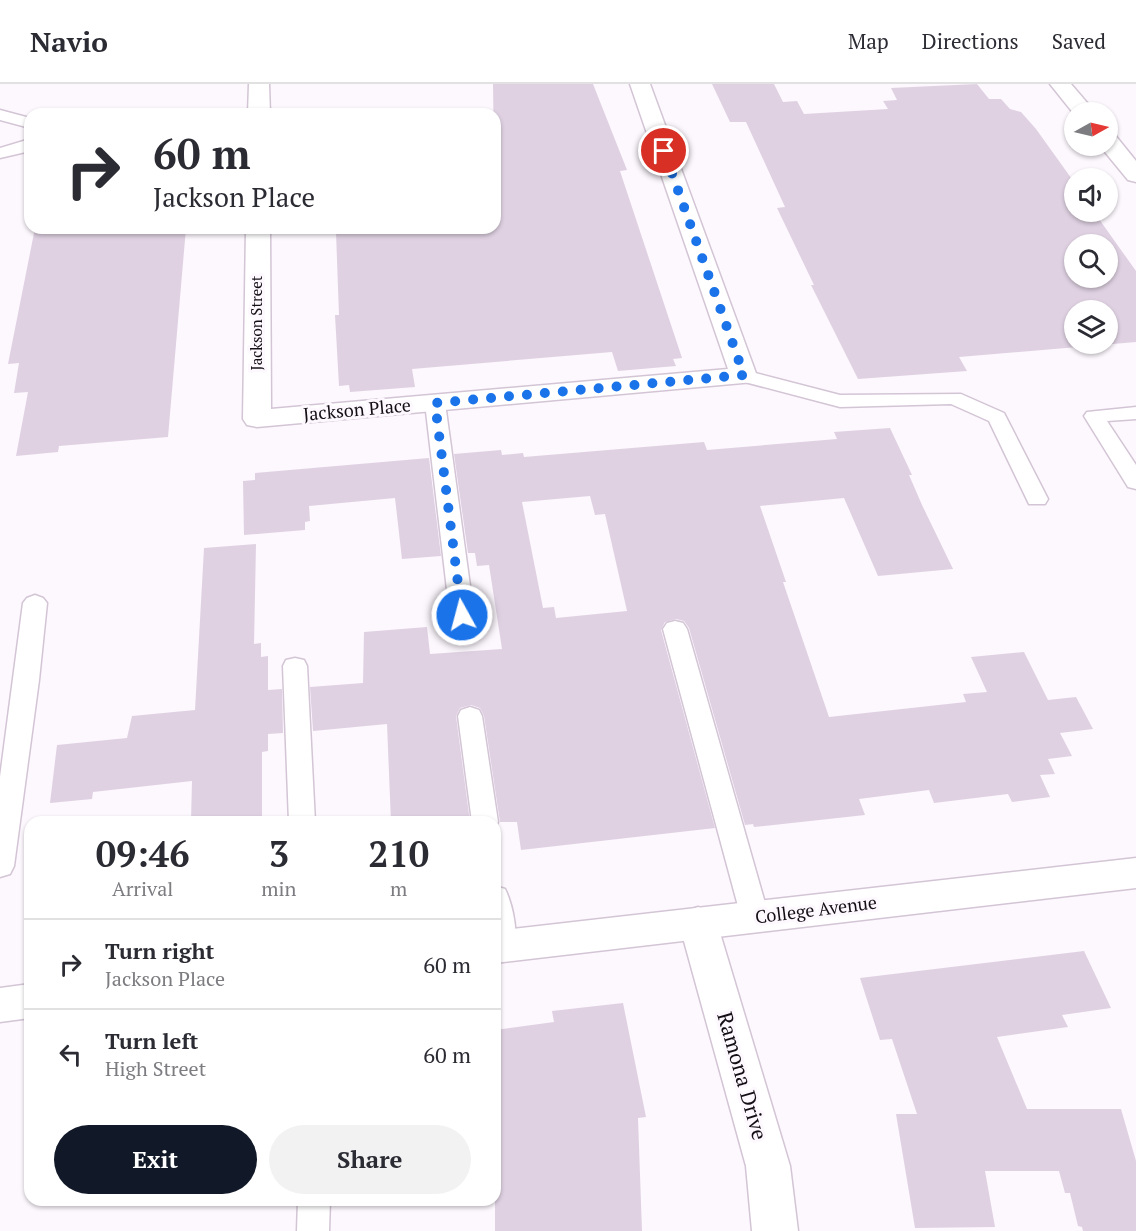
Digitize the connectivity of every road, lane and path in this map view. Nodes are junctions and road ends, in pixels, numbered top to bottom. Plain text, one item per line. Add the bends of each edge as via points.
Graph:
1 (259, 84) edge
2 (640, 84) edge
3 (1060, 84) edge
4 (1075, 102) edge
5 (259, 108) edge
6 (0, 115) edge
7 (24, 121) edge
8 (24, 147) edge
9 (0, 153) edge
10 (1118, 153) edge
11 (1136, 175) edge
12 (258, 234) edge
13 (744, 375) junction
14 (435, 403) junction
15 (1136, 413) edge
16 (257, 419) joint
17 (1136, 482) edge
18 (1037, 499) dead end
19 (34, 603) dead end
20 (462, 615) dead end
21 (675, 629) dead end
22 (296, 666) dead end
23 (470, 716) dead end
24 (302, 816) edge
25 (484, 816) edge
26 (0, 866) edge
27 (1136, 873) edge
28 (755, 917) junction
29 (698, 923) junction
30 (501, 946) edge
31 (24, 1002) edge
32 (0, 1005) edge
33 (314, 1206) edge
34 (313, 1231) edge
35 (775, 1231) edge

1 - 5 street
2 - 13 street
3 - 4 street
6 - 7 lane
8 - 9 lane
10 - 11 street
12 - 16 street, Jackson Street
13 - 14 street, Jackson Place
13 - 18 lane via 840,401 954,398 997,417
14 - 16 street, Jackson Place
14 - 20 lane
15 - 17 lane via 1094,416
19 - 26 lane
21 - 28 lane
22 - 24 lane
23 - 25 lane
27 - 28 street, College Avenue
28 - 29 street, College Avenue
29 - 30 street, College Avenue
29 - 35 street, Ramona Drive via 768,1166
31 - 32 street
33 - 34 lane

